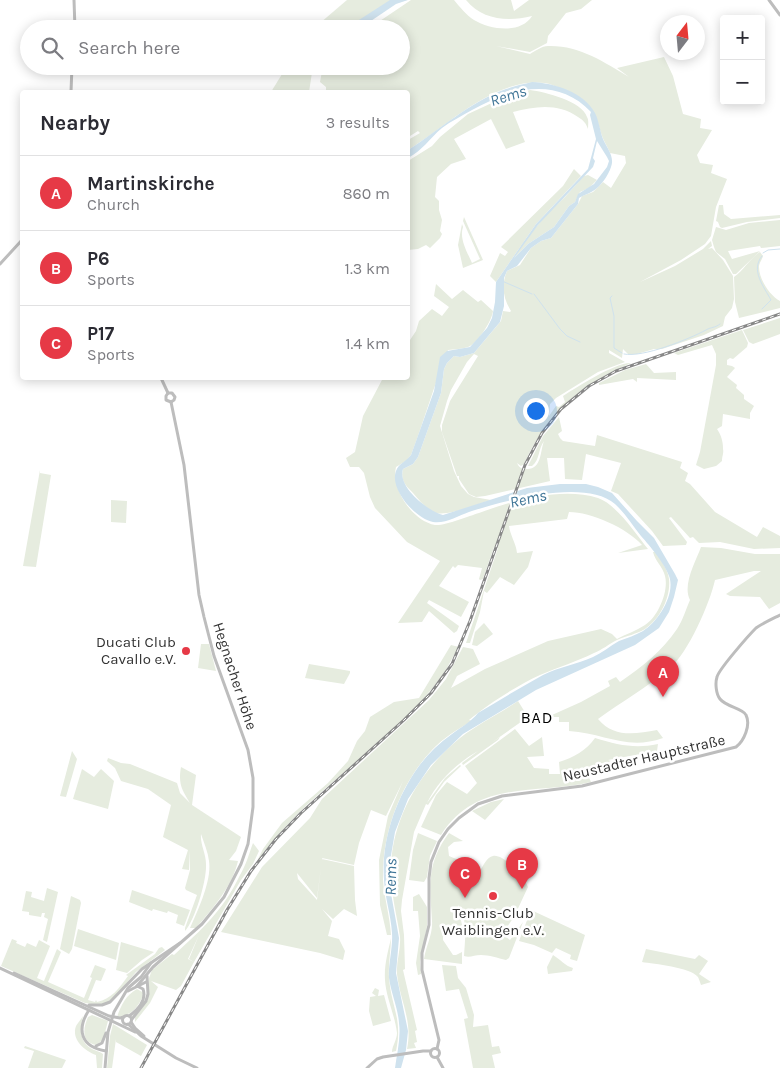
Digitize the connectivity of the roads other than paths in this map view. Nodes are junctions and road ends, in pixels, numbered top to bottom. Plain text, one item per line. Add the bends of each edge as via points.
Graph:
1 (74, 0) edge
2 (770, 0) edge
3 (780, 15) edge
4 (75, 20) edge
5 (72, 75) edge
6 (71, 90) edge
7 (20, 242) edge
8 (0, 264) edge
9 (162, 380) edge
10 (168, 393) junction
11 (171, 402) junction
12 (780, 615) edge
13 (186, 938) junction
14 (153, 961) junction
15 (0, 968) edge
16 (147, 976) junction
17 (147, 981) junction
18 (36, 984) junction
19 (138, 986) junction
20 (124, 994) junction
21 (75, 1004) junction
22 (83, 1004) junction
23 (91, 1009) junction
24 (96, 1014) junction
25 (85, 1017) junction
26 (124, 1017) junction
27 (113, 1021) junction
28 (129, 1021) junction
29 (109, 1028) junction
30 (135, 1032) junction
31 (85, 1041) junction
32 (152, 1043) junction
33 (96, 1046) junction
34 (106, 1049) junction
35 (436, 1049) junction
36 (430, 1052) junction
37 (437, 1057) junction
38 (105, 1068) edge
39 (197, 1068) edge
40 (367, 1068) edge
41 (443, 1068) edge

1 - 4 main road
2 - 3 main road
5 - 6 main road
7 - 8 main road
9 - 10 main road
10 - 11 main road via 166,400
10 - 11 main road via 175,397
11 - 13 main road, Hegnacher Höhe via 186,480 199,595 214,656 248,750 254,792 252,823 241,864 217,907
12 - 35 main road, Neustadter Hauptstraße via 756,628 717,676 720,699 747,716 744,737 736,747 582,786 502,796 472,808 448,829 430,866 429,925 422,962 423,979 439,1040
13 - 14 main road, Hegnacher Höhe
13 - 16 main road, Hegnacher Höhe
14 - 20 main road, Hegnacher Höhe
14 - 22 main road, Hegnacher Höhe via 110,1002 97,1006
15 - 18 main road
16 - 17 main road
16 - 19 main road, Hegnacher Höhe
17 - 19 main road, Hegnacher Höhe
17 - 28 main road via 146,1001
18 - 21 main road
18 - 22 main road
19 - 20 main road, Hegnacher Höhe
19 - 28 main road via 144,989 145,996
20 - 29 main road, Hegnacher Höhe
21 - 23 main road
21 - 25 main road
22 - 23 main road
23 - 24 main road
23 - 25 main road
23 - 26 main road via 114,1018
24 - 25 main road
24 - 27 main road
25 - 31 main road via 82,1033
26 - 28 main road
26 - 28 main road via 122,1021
27 - 28 main road
27 - 30 main road
28 - 30 main road
28 - 32 main road
29 - 33 main road via 102,1043
29 - 34 main road
30 - 32 main road
31 - 33 main road
31 - 34 main road via 92,1047
32 - 39 main road
33 - 34 main road
34 - 38 main road
35 - 36 main road
35 - 37 main road
36 - 37 main road via 432,1057
36 - 40 main road via 423,1050 377,1059
37 - 41 main road

